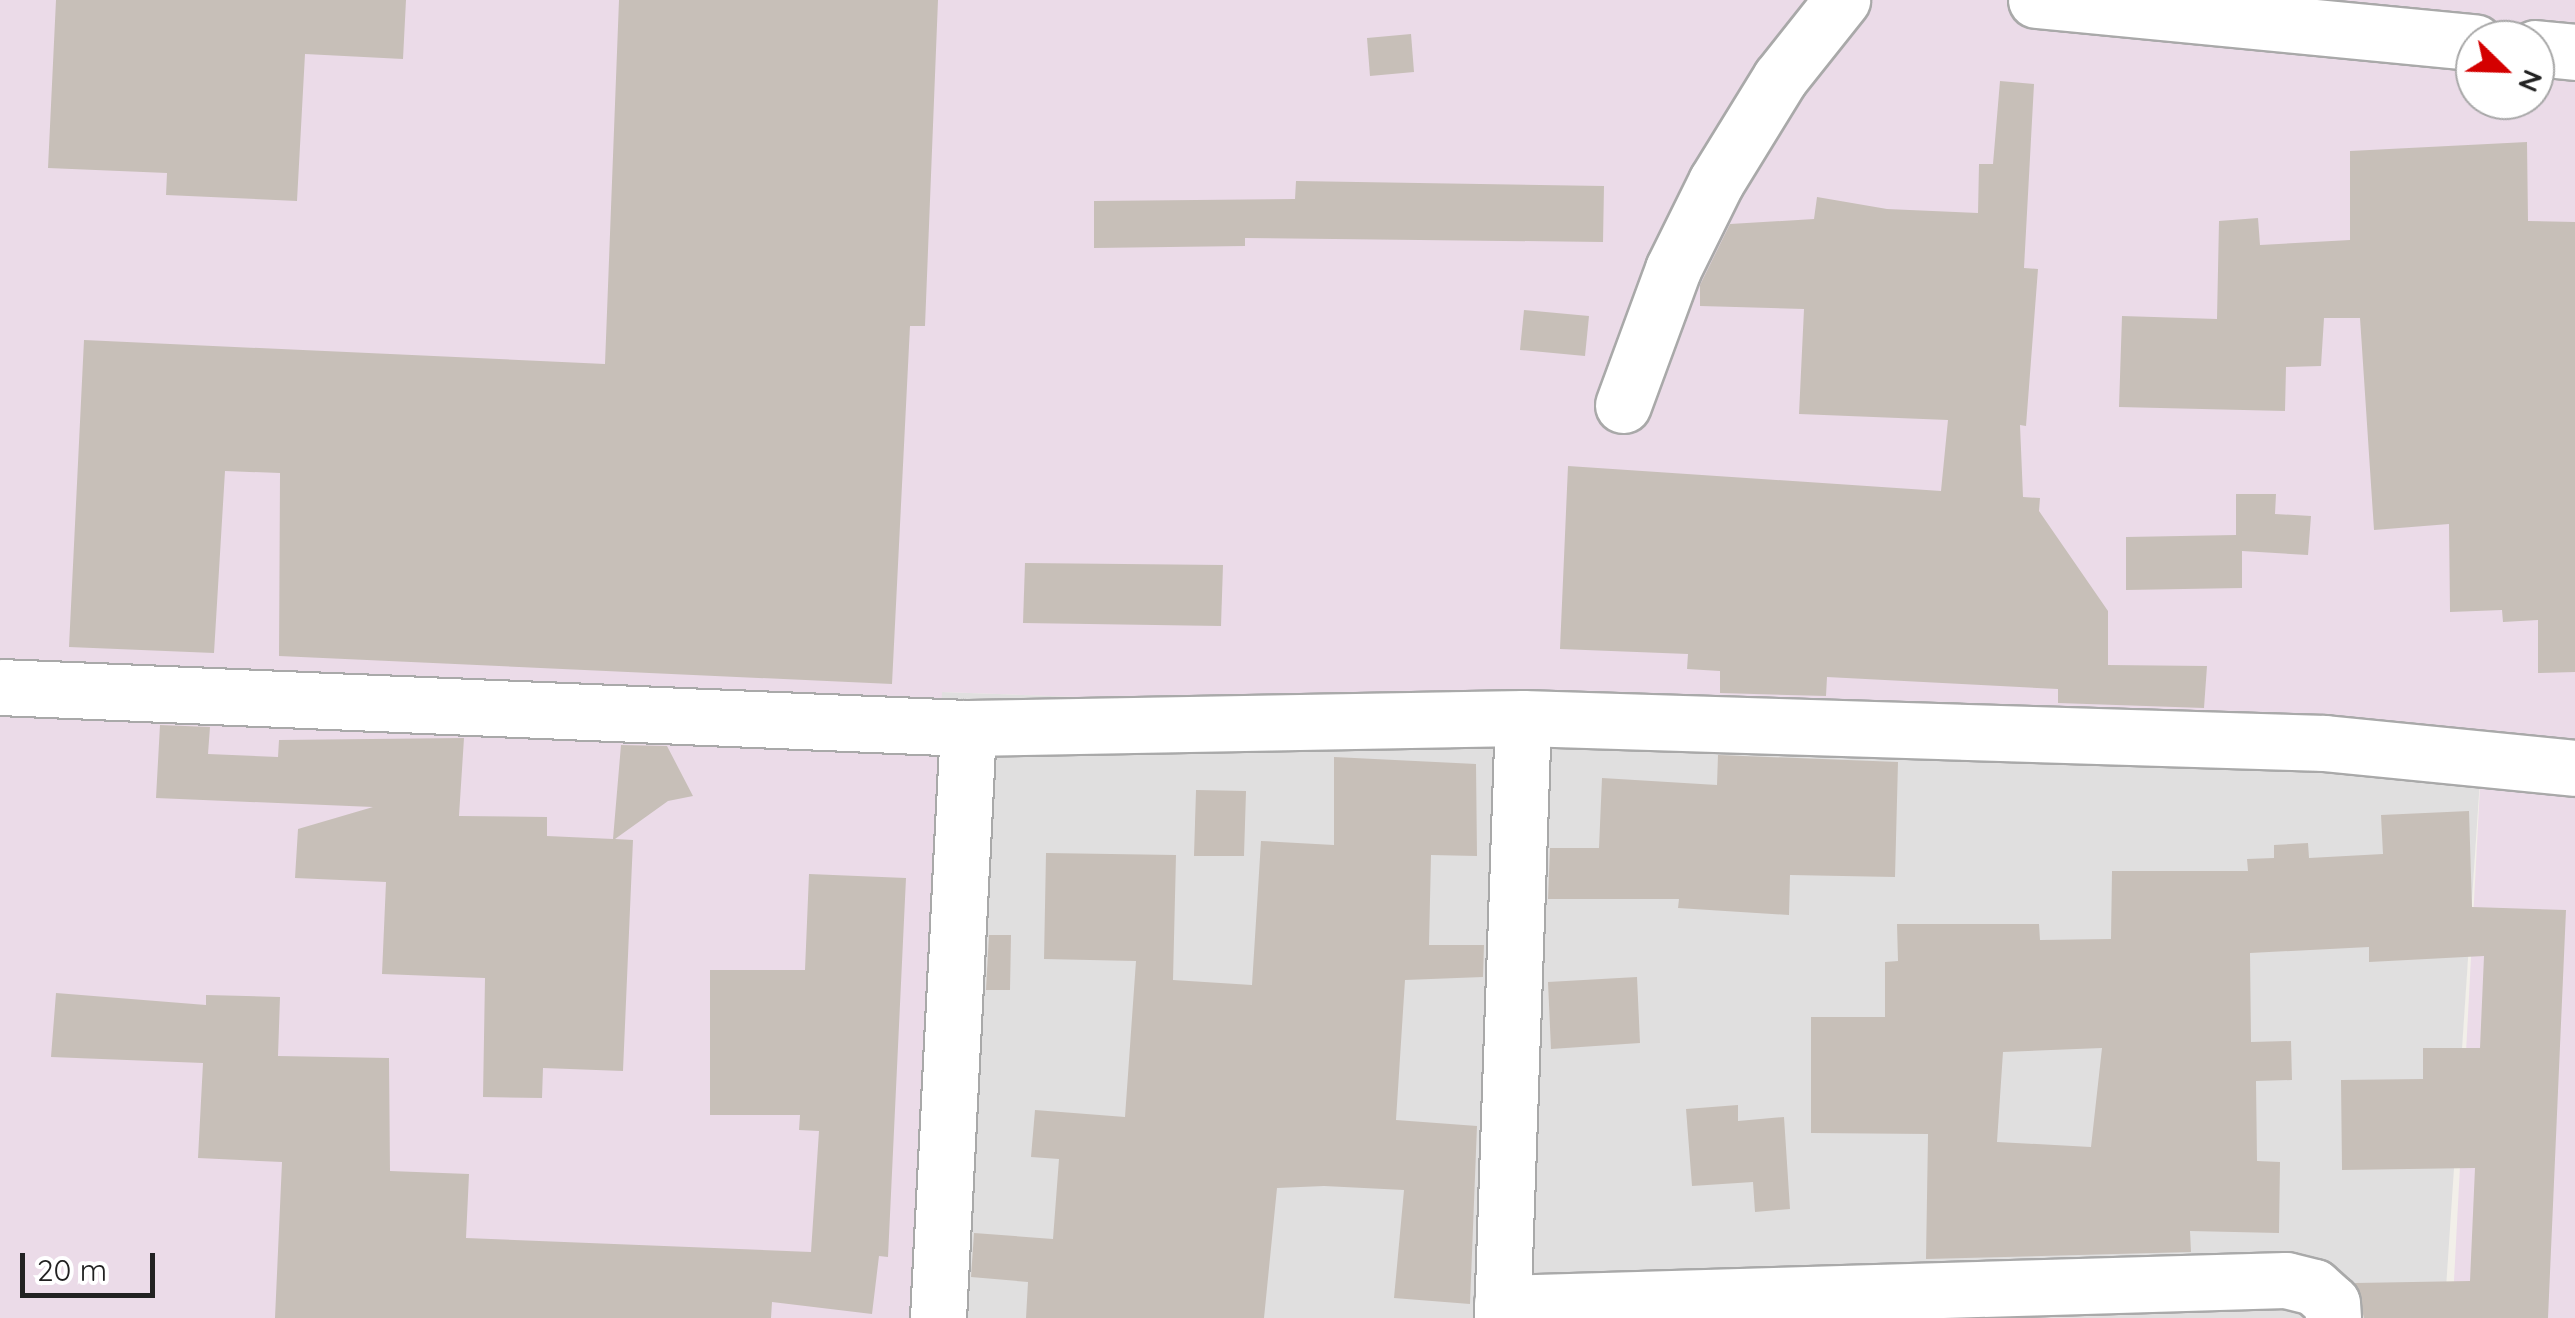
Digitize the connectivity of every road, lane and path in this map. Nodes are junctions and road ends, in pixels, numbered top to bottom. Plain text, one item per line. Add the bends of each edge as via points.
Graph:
1 (1842, 0) edge
2 (2036, 0) edge
3 (2455, 40) edge
4 (1623, 405) dead end
5 (0, 687) edge
6 (1523, 718) junction
7 (968, 728) junction
8 (2575, 768) edge
9 (1502, 1311) edge
10 (938, 1318) edge
11 (2333, 1318) edge

1 - 4 street via 1780,78 1716,182 1673,268
2 - 3 street
5 - 7 street
6 - 7 street
6 - 8 street via 2325,743
6 - 9 street
7 - 10 street
9 - 11 street via 2286,1280 2314,1287 2332,1303

